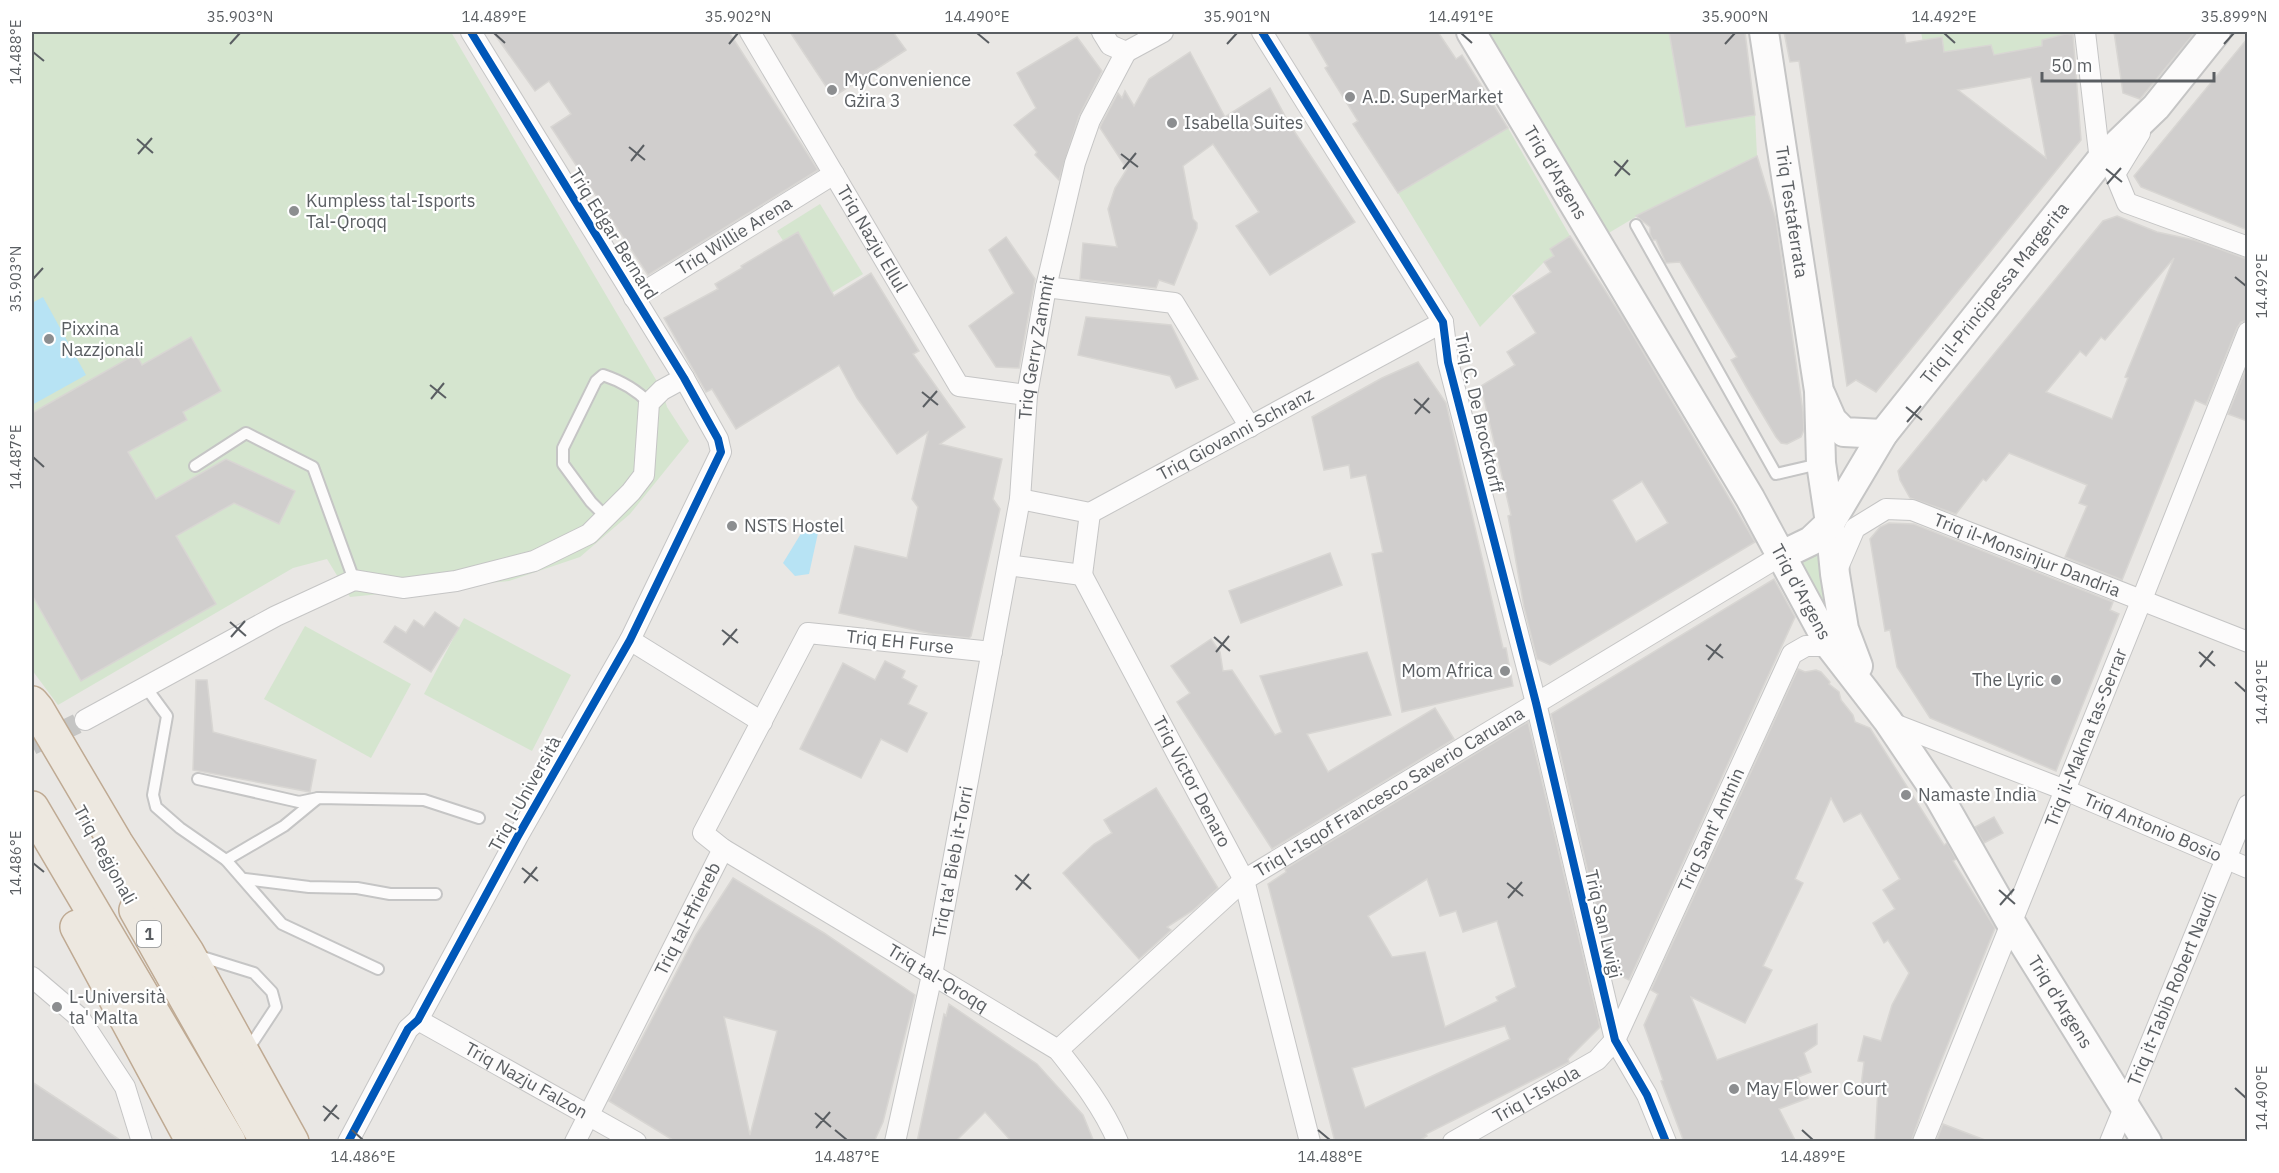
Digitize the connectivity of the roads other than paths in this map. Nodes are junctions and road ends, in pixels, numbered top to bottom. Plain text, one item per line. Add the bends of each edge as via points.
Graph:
1 (471, 32) edge
2 (750, 32) edge
3 (1101, 32) edge
4 (1163, 32) edge
5 (1262, 32) edge
6 (1471, 32) edge
7 (1764, 32) edge
8 (2085, 32) edge
9 (2216, 32) edge
10 (1126, 52) junction
11 (2156, 107) junction
12 (2100, 161) junction
13 (834, 174) junction
14 (1636, 225) dead end
15 (2247, 247) edge
16 (1046, 287) junction
17 (634, 298) junction
18 (1443, 322) junction
19 (2247, 332) edge
20 (684, 378) junction
21 (1819, 391) junction
22 (1027, 395) junction
23 (649, 403) junction
24 (1250, 427) junction
25 (1883, 434) junction
26 (720, 456) joint
27 (1821, 463) junction
28 (195, 466) dead end
29 (1020, 499) junction
30 (1090, 513) junction
31 (606, 517) junction
32 (1830, 523) junction
33 (1780, 556) junction
34 (1008, 566) junction
35 (1835, 574) junction
36 (1082, 575) junction
37 (354, 580) junction
38 (2142, 599) junction
39 (808, 633) joint
40 (630, 640) junction
41 (2247, 642) edge
42 (1830, 646) junction
43 (992, 652) junction
44 (145, 686) junction
45 (32, 703) edge
46 (1536, 703) junction
47 (1879, 711) junction
48 (85, 720) tunnel mouth
49 (762, 723) junction
50 (32, 726) edge
51 (198, 779) dead end
52 (2065, 790) junction
53 (318, 798) junction
54 (2247, 805) edge
55 (32, 808) edge
56 (479, 818) dead end
57 (32, 838) edge
58 (723, 849) junction
59 (2224, 859) junction
60 (226, 860) junction
61 (2247, 868) edge
62 (245, 879) junction
63 (1244, 880) junction
64 (436, 894) dead end
65 (2011, 923) junction
66 (187, 952) junction
67 (378, 969) dead end
68 (932, 975) junction
69 (32, 977) edge
70 (418, 1020) junction
71 (1615, 1040) junction
72 (1058, 1050) junction
73 (245, 1054) junction
74 (2124, 1106) junction
75 (589, 1115) junction
76 (142, 1142) edge
77 (193, 1142) edge
78 (228, 1142) edge
79 (267, 1142) edge
80 (292, 1142) edge
81 (348, 1142) edge
82 (575, 1142) edge
83 (636, 1142) edge
84 (895, 1142) edge
85 (1118, 1142) edge
86 (1310, 1142) edge
87 (1453, 1142) edge
88 (1666, 1142) edge
89 (1923, 1142) edge
90 (2110, 1142) edge
91 (2147, 1142) edge

1 - 17 street, Triq Edgar Bernard
2 - 13 street, Triq Nazju Ellul
3 - 10 street via 1110,45
4 - 10 street
5 - 18 street, Triq C. De Brocktorff
6 - 33 main road, Triq d'Argens via 1744,488
7 - 21 main road, Triq Testaferrata
8 - 12 street
9 - 11 main road, Triq il-Prinċipessa Margerita
10 - 16 street, Triq Gerry Zammit via 1090,120 1075,163
11 - 12 main road, Triq il-Prinċipessa Margerita
11 - 15 street via 2115,174 2127,203
12 - 25 main road, Triq il-Prinċipessa Margerita
13 - 17 street, Triq Willie Arena
13 - 22 street, Triq Nazju Ellul via 959,386
14 - 27 lane via 1776,474
16 - 22 street, Triq Gerry Zammit
16 - 24 street via 1174,303
17 - 20 street, Triq Edgar Bernard
18 - 24 street, Triq Giovanni Schranz
18 - 46 street, Triq C. De Brocktorff via 1448,362
19 - 38 street, Triq il-Makna tas-Serrar
20 - 23 street via 662,390
20 - 26 street, Triq Edgar Bernard via 720,443
21 - 25 main road, Triq Testaferrata via 1832,420 1844,432
21 - 27 main road, Triq Testaferrata
22 - 29 street, Triq Gerry Zammit
23 - 31 street via 644,475
23 - 31 lane via 639,392 603,375 596,381 563,448 564,464
24 - 30 street, Triq Giovanni Schranz
25 - 32 main road, Triq il-Prinċipessa Margerita
26 - 40 street, Triq l-Università
27 - 32 main road, Triq Testaferrata
28 - 37 lane via 246,433 313,467
29 - 30 street
29 - 34 street, Triq Gerry Zammit
30 - 36 street
31 - 37 street via 589,534 516,568 403,588
32 - 33 main road, Triq il-Prinċipessa Margerita via 1811,542
32 - 35 main road, Triq Testaferrata
33 - 42 main road, Triq d'Argens
33 - 46 street, Triq l-Isqof Francesco Saverio Caruana
34 - 36 street
34 - 43 street, Triq Gerry Zammit
35 - 38 street, Triq il-Monsinjur Dandria via 1855,528 1886,509 1912,510
35 - 47 main road, Triq Testaferrata via 1844,629
36 - 63 street, Triq Victor Denaro
37 - 44 street via 276,616
38 - 41 street, Triq il-Monsinjur Dandria
38 - 52 street, Triq il-Makna tas-Serrar
39 - 43 street, Triq EH Furse
39 - 49 street, Triq tal-Ħriereb
40 - 49 street
40 - 70 street, Triq l-Università
42 - 47 main road, Triq d'Argens
42 - 71 street, Triq Sant' Antnin via 1806,646 1792,654
43 - 68 street, Triq ta' Bieb it-Torri
44 - 48 street
44 - 60 lane via 166,716 153,795 156,807
45 - 66 highway
46 - 63 street, Triq l-Isqof Francesco Saverio Caruana
46 - 71 street, Triq San Lwiġi
47 - 52 street, Triq Antonio Bosio
47 - 65 main road, Triq d'Argens via 1938,795
49 - 58 street, Triq tal-Ħriereb via 703,833
50 - 79 highway, Triq Reġjonali / 1
51 - 53 lane via 299,801
52 - 59 street, Triq Antonio Bosio
52 - 65 street, Triq il-Makna tas-Serrar
53 - 56 lane via 423,800
53 - 60 lane via 284,826
54 - 59 street, Triq it-Tabib Robert Naudi
55 - 78 highway, Triq Reġjonali / 1
57 - 77 highway
58 - 68 street, Triq tal-Qroqq
58 - 75 street, Triq tal-Ħriereb
59 - 61 street, Triq Antonio Bosio
59 - 74 street, Triq it-Tabib Robert Naudi
60 - 62 lane
62 - 64 lane via 309,888
62 - 67 lane via 282,924
63 - 72 street, Triq l-Isqof Francesco Saverio Caruana
63 - 86 street, Triq Victor Denaro
65 - 74 main road, Triq d'Argens
65 - 89 street, Triq il-Makna tas-Serrar
66 - 73 highway
66 - 73 lane via 254,973 273,992 276,1007
68 - 72 street, Triq tal-Qroqq
68 - 84 street, Triq ta' Bieb it-Torri
69 - 76 street via 79,1017 125,1087
70 - 75 street, Triq Nazju Falzon
70 - 81 street, Triq l-Università via 408,1029
71 - 87 street, Triq l-Iskola via 1597,1060
71 - 88 street, Triq San Lwiġi via 1647,1095
72 - 85 street, Triq tal-Qroqq via 1093,1095
73 - 80 highway
74 - 90 street, Triq it-Tabib Robert Naudi
74 - 91 main road, Triq d'Argens
75 - 82 street, Triq tal-Ħriereb
75 - 83 street, Triq Nazju Falzon

